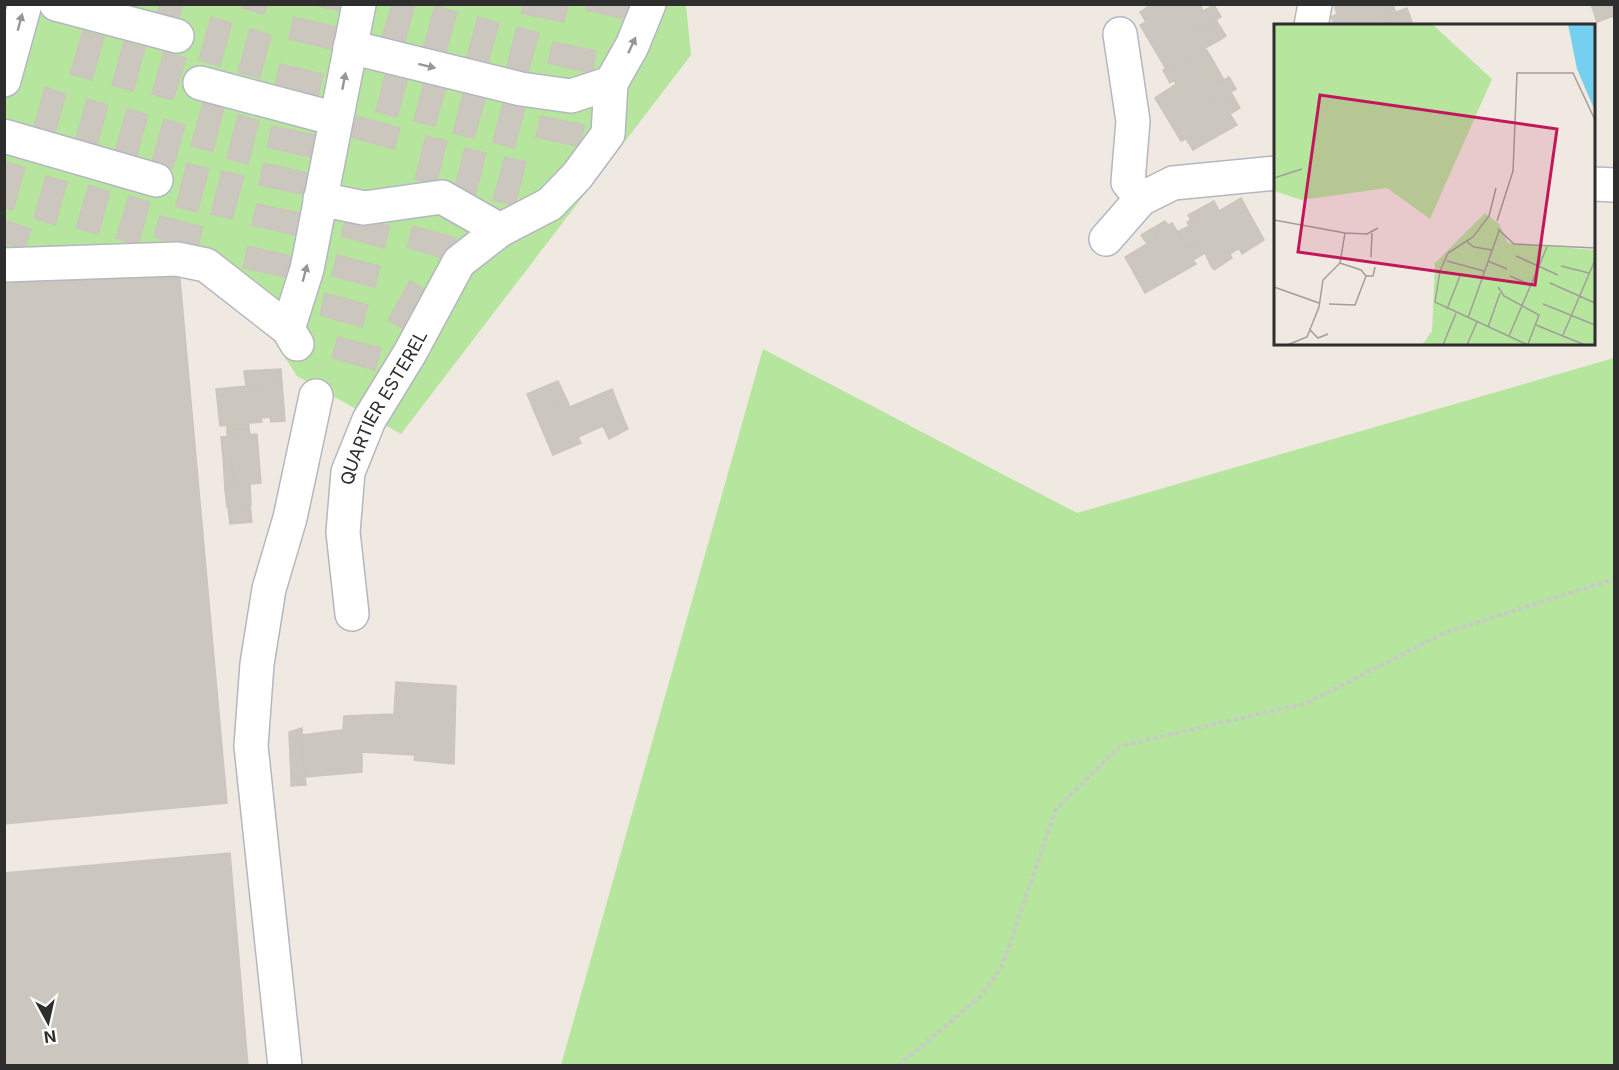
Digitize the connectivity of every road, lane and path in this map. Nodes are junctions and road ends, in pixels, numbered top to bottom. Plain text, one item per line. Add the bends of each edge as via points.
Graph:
1 (25, 4) edge
2 (56, 4) edge
3 (359, 4) edge
4 (649, 4) edge
5 (1315, 4) edge
6 (1311, 24) edge
7 (1120, 34) dead end
8 (177, 36) dead end
9 (350, 47) junction
10 (4, 80) edge
11 (200, 82) dead end
12 (611, 83) junction
13 (336, 119) junction
14 (4, 136) edge
15 (1274, 173) edge
16 (156, 180) dead end
17 (1595, 184) edge
18 (1614, 185) edge
19 (320, 199) junction
20 (1141, 199) junction
21 (500, 230) junction
22 (1107, 239) dead end
23 (4, 265) edge
24 (316, 396) dead end
25 (1614, 579) edge
26 (352, 614) dead end
27 (285, 1065) edge
28 (898, 1065) edge

10 -> 1 street
2 - 8 street
3 - 9 street
12 -> 4 street, QUARTIER ESTEREL
5 - 6 street
7 - 20 street via 1132,122 1128,182
9 -> 12 street via 541,92 572,96
13 -> 9 street
11 - 13 street
12 - 21 street, QUARTIER ESTEREL via 608,134 577,176 550,204
13 - 19 street
14 - 16 street
15 - 20 street via 1173,183
17 - 18 street
19 - 21 street via 364,208 442,197
23 -> 19 street via 177,259 206,265 293,336
20 - 22 street
21 - 26 street, QUARTIER ESTEREL via 459,262 369,420 348,472 343,532
24 - 27 street via 290,518 269,589 256,664 251,746
25 - 28 path via 1444,633 1307,703 1120,746 1056,809 1002,966 980,997

